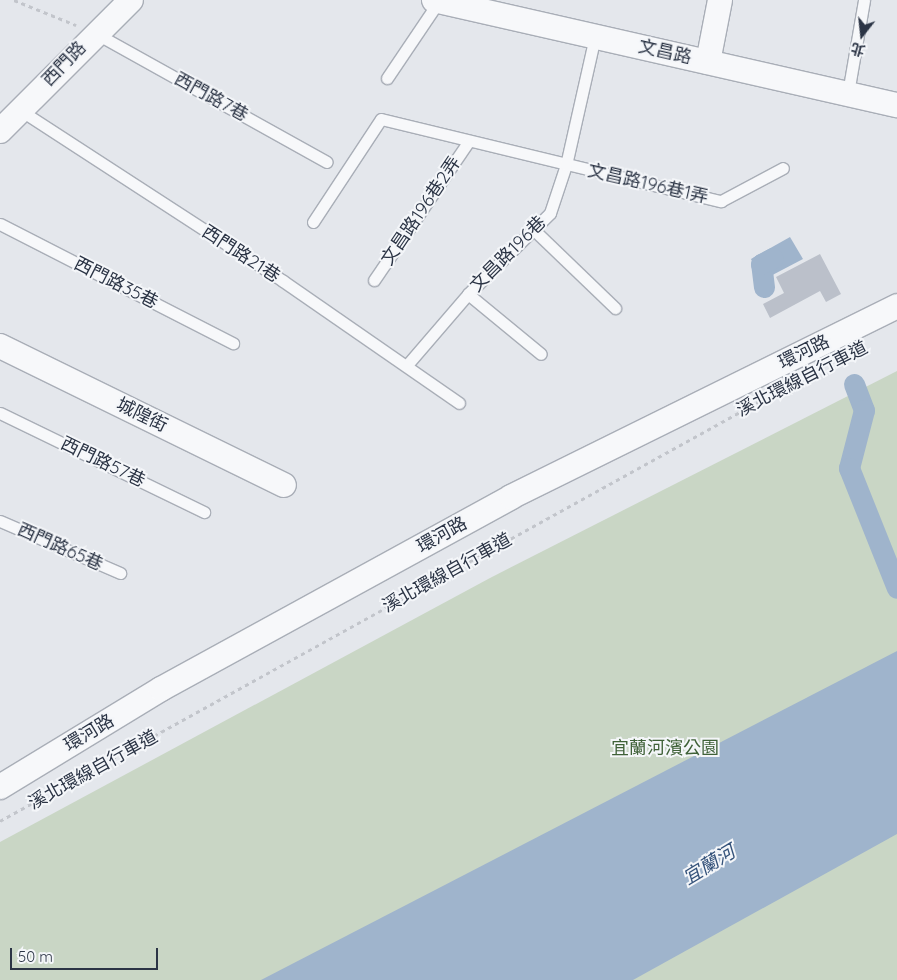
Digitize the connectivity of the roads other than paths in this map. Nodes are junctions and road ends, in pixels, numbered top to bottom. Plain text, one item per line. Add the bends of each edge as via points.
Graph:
1 (131, 0) edge
2 (720, 0) edge
3 (864, 0) edge
4 (447, 2) edge
5 (95, 33) junction
6 (596, 36) junction
7 (708, 62) junction
8 (387, 78) dead end
9 (848, 93) junction
10 (897, 105) edge
11 (20, 110) junction
12 (0, 130) edge
13 (468, 142) junction
14 (327, 162) dead end
15 (566, 165) junction
16 (783, 168) dead end
17 (313, 222) dead end
18 (0, 224) edge
19 (533, 229) junction
20 (374, 280) dead end
21 (468, 294) junction
22 (897, 306) edge
23 (615, 308) dead end
24 (233, 343) dead end
25 (0, 346) edge
26 (541, 354) dead end
27 (407, 365) junction
28 (459, 403) dead end
29 (0, 413) edge
30 (284, 485) dead end
31 (204, 512) dead end
32 (0, 521) edge
33 (120, 573) dead end
34 (0, 787) edge

1 - 5 street, 西門路
2 - 7 street
3 - 9 lane
4 - 6 street, 文昌路
4 - 8 lane
5 - 11 street, 西門路
5 - 14 lane, 西門路7巷
6 - 7 street, 文昌路
6 - 15 lane, 文昌路196巷
7 - 9 street, 文昌路
9 - 10 street, 文昌路
11 - 12 street, 西門路
11 - 27 lane, 西門路21巷
13 - 15 lane, 文昌路196巷2弄
13 - 17 lane, 文昌路196巷2弄 via 381,119
13 - 20 lane, 文昌路196巷2弄
15 - 16 lane, 文昌路196巷1弄 via 721,201
15 - 19 lane, 文昌路196巷 via 550,213
18 - 24 lane, 西門路35巷
19 - 21 lane, 文昌路196巷
19 - 23 lane
21 - 26 lane
21 - 27 lane, 文昌路196巷
22 - 34 street, 環河路 via 511,497 161,690
25 - 30 street, 城隍街
27 - 28 lane, 西門路21巷
29 - 31 lane, 西門路57巷
32 - 33 lane, 西門路65巷

